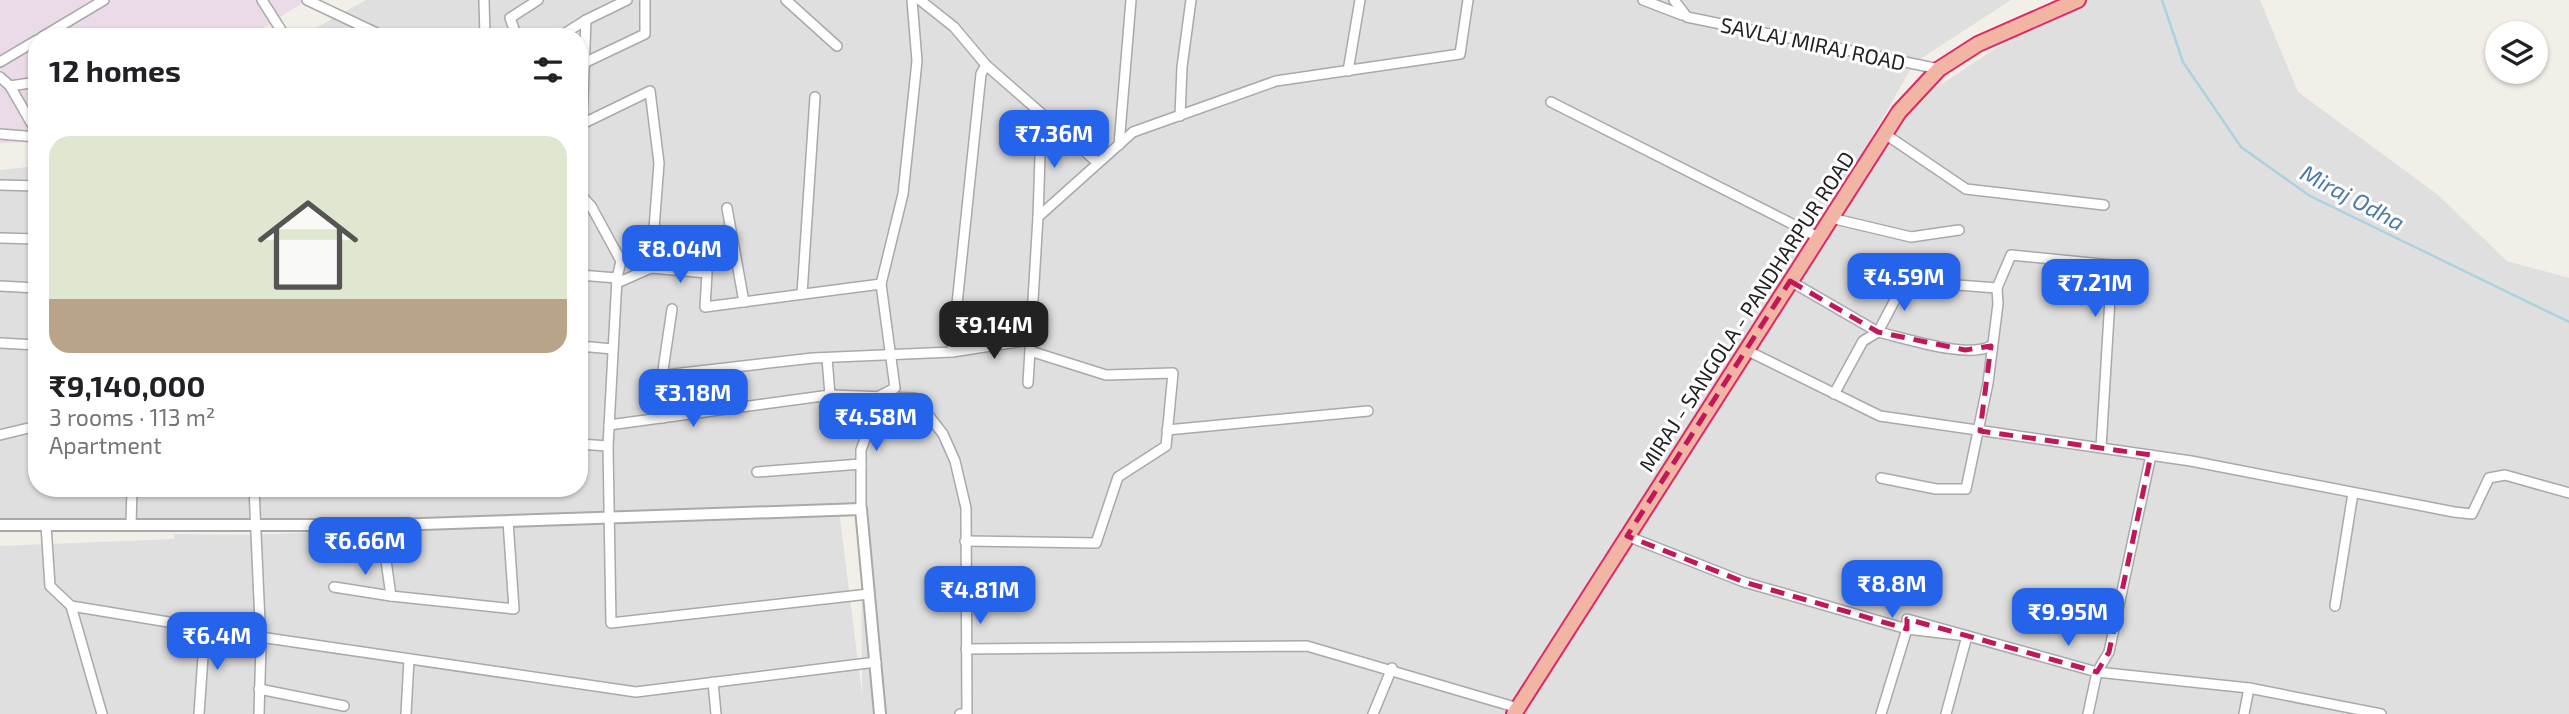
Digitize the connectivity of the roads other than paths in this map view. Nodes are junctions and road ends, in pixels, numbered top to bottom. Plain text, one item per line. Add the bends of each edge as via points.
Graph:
1 (104, 0) edge
2 (262, 0) edge
3 (307, 0) edge
4 (484, 0) edge
5 (538, 0) edge
6 (628, 0) edge
7 (645, 0) edge
8 (786, 0) edge
9 (912, 0) edge
10 (920, 0) edge
11 (1131, 0) edge
12 (1191, 0) edge
13 (1360, 0) edge
14 (1468, 0) edge
15 (1643, 0) edge
16 (1674, 0) edge
17 (2078, 0) edge
18 (1687, 17) junction
19 (586, 20) junction
20 (58, 28) edge
21 (280, 28) edge
22 (367, 28) edge
23 (485, 28) edge
24 (514, 28) edge
25 (573, 28) edge
26 (586, 28) edge
27 (28, 45) edge
28 (837, 46) dead end
29 (588, 61) edge
30 (0, 62) edge
31 (986, 65) junction
32 (1940, 69) junction
33 (1348, 71) junction
34 (0, 78) edge
35 (28, 83) edge
36 (10, 86) junction
37 (816, 97) dead end
38 (1551, 102) dead end
39 (1046, 116) junction
40 (1180, 116) junction
41 (28, 118) edge
42 (588, 121) edge
43 (0, 134) edge
44 (28, 134) edge
45 (1885, 134) junction
46 (1119, 145) junction
47 (1098, 163) junction
48 (0, 185) edge
49 (28, 186) edge
50 (588, 203) edge
51 (2104, 205) dead end
52 (588, 206) edge
53 (591, 206) junction
54 (727, 208) dead end
55 (1038, 217) junction
56 (1831, 218) junction
57 (1959, 230) dead end
58 (1818, 237) junction
59 (0, 238) edge
60 (28, 239) edge
61 (651, 268) junction
62 (588, 276) edge
63 (617, 281) junction
64 (1790, 281) junction
65 (881, 284) junction
66 (0, 286) edge
67 (28, 288) edge
68 (1997, 288) junction
69 (802, 294) junction
70 (744, 302) junction
71 (672, 309) dead end
72 (1878, 332) junction
73 (1030, 340) junction
74 (0, 343) edge
75 (28, 345) edge
76 (1991, 346) junction
77 (588, 347) edge
78 (613, 348) junction
79 (1746, 350) junction
80 (1030, 351) junction
81 (952, 352) junction
82 (889, 355) junction
83 (827, 358) junction
84 (662, 377) junction
85 (1028, 383) dead end
86 (1834, 394) junction
87 (830, 395) junction
88 (881, 395) junction
89 (1368, 411) dead end
90 (663, 418) junction
91 (609, 425) junction
92 (28, 428) edge
93 (1167, 430) junction
94 (1980, 430) junction
95 (0, 435) edge
96 (588, 445) edge
97 (608, 446) junction
98 (2101, 448) junction
99 (2151, 455) junction
100 (861, 464) junction
101 (757, 472) dead end
102 (1881, 478) dead end
103 (2353, 493) junction
104 (2569, 493) edge
105 (132, 497) edge
106 (254, 497) edge
107 (861, 509) junction
108 (610, 518) junction
109 (508, 521) junction
110 (0, 525) edge
111 (46, 525) junction
112 (131, 525) junction
113 (253, 525) junction
114 (381, 525) junction
115 (1627, 536) junction
116 (965, 541) junction
117 (334, 587) dead end
118 (869, 594) junction
119 (391, 596) junction
120 (71, 606) junction
121 (2335, 606) dead end
122 (205, 628) junction
123 (1907, 629) junction
124 (1967, 636) junction
125 (260, 638) junction
126 (965, 649) junction
127 (409, 659) junction
128 (876, 662) junction
129 (1392, 668) junction
130 (2097, 672) junction
131 (713, 682) junction
132 (2249, 688) junction
133 (259, 689) junction
134 (344, 706) dead end
135 (1516, 711) edge
136 (102, 714) edge
137 (199, 714) edge
138 (259, 714) edge
139 (406, 714) edge
140 (716, 714) edge
141 (880, 714) edge
142 (960, 714) edge
143 (1373, 714) edge
144 (1881, 714) edge
145 (1946, 714) edge
146 (2088, 714) edge
147 (2244, 714) edge
148 (2381, 714) edge

1 - 20 street
2 - 21 street
3 - 22 street
4 - 23 street
5 - 24 street via 510,18
6 - 19 street
7 - 29 street via 645,34
8 - 28 street
9 - 65 street via 918,61 903,194
10 - 31 street via 954,27
11 - 46 street
12 - 40 street
13 - 33 street
14 - 33 street via 1460,54
15 - 18 street, SAVLAJ MIRAJ ROAD
16 - 18 street
17 - 32 highway, MIRAJ - SANGOLA - PANDHARPUR ROAD via 1978,44
18 - 32 street, SAVLAJ MIRAJ ROAD
19 - 25 street
19 - 26 street
27 - 30 street
31 - 39 street
31 - 81 street via 981,74
32 - 45 highway, MIRAJ - SANGOLA - PANDHARPUR ROAD via 1899,112
33 - 40 street via 1276,81
34 - 36 street
35 - 36 street
36 - 41 street
37 - 69 street
38 - 58 street
39 - 47 street
39 - 55 street via 1041,126
40 - 46 street via 1133,132
42 - 61 street via 650,91 659,163
43 - 44 street
45 - 51 street via 1966,189
45 - 56 highway, MIRAJ - SANGOLA - PANDHARPUR ROAD
46 - 47 street
47 - 55 street
48 - 49 street
50 - 53 street
52 - 53 street
53 - 63 street via 621,261
54 - 70 street
55 - 73 street
56 - 57 street via 1911,237
56 - 58 highway, MIRAJ - SANGOLA - PANDHARPUR ROAD
58 - 64 highway, MIRAJ - SANGOLA - PANDHARPUR ROAD
59 - 60 street
61 - 63 street
61 - 70 street via 707,273 705,307
62 - 63 street
63 - 78 street
64 - 72 street
64 - 79 highway, MIRAJ - SANGOLA - PANDHARPUR ROAD
65 - 69 street
65 - 82 street
66 - 67 street
68 - 72 street via 1905,281
68 - 76 street
68 - 98 street via 2011,255 2112,265
69 - 70 street
71 - 84 street
72 - 76 street via 1981,352
72 - 86 street via 1863,341
73 - 80 street
73 - 81 street
74 - 75 street
76 - 94 street
77 - 78 street
78 - 91 street
79 - 86 street
79 - 115 highway, MIRAJ - SANGOLA - PANDHARPUR ROAD
80 - 85 street
80 - 93 street via 1106,375 1172,373
81 - 82 street
82 - 83 street
82 - 88 street via 895,388
83 - 84 street
83 - 87 street
84 - 90 street
86 - 94 street via 1880,416
87 - 88 street
87 - 90 street
88 - 100 street via 861,450
88 - 116 street via 915,398 943,433 966,508
89 - 93 street
90 - 91 street
91 - 97 street
92 - 95 street
93 - 116 street via 1166,446 1118,477 1096,542
94 - 98 street
94 - 102 street via 1966,489 1936,489
96 - 97 street
97 - 108 street
98 - 99 street
99 - 103 street
99 - 130 street via 2109,652
100 - 101 street
100 - 107 street
103 - 104 street via 2472,514 2489,478 2505,475
103 - 121 street
105 - 112 street
106 - 113 street
107 - 108 street
107 - 118 street
108 - 109 street
108 - 118 street via 611,624
109 - 114 street
109 - 119 street via 514,609
110 - 111 street
111 - 112 street
111 - 120 street via 50,586
112 - 113 street
113 - 114 street
113 - 125 street
114 - 119 street
115 - 123 street via 1744,582
115 - 135 highway, MIRAJ - SANGOLA - PANDHARPUR ROAD
116 - 126 street
117 - 119 street
118 - 128 street
120 - 122 street
120 - 136 street
122 - 125 street
122 - 137 street
123 - 124 street via 1907,619
123 - 144 street
124 - 130 street
124 - 145 street
125 - 127 street
125 - 133 street
126 - 129 street via 1307,646
126 - 142 street via 967,714
127 - 131 street via 636,691
127 - 139 street
128 - 131 street
128 - 141 street
129 - 135 street
129 - 143 street
130 - 132 street
130 - 146 street
131 - 140 street
132 - 147 street
132 - 148 street
133 - 134 street
133 - 138 street

